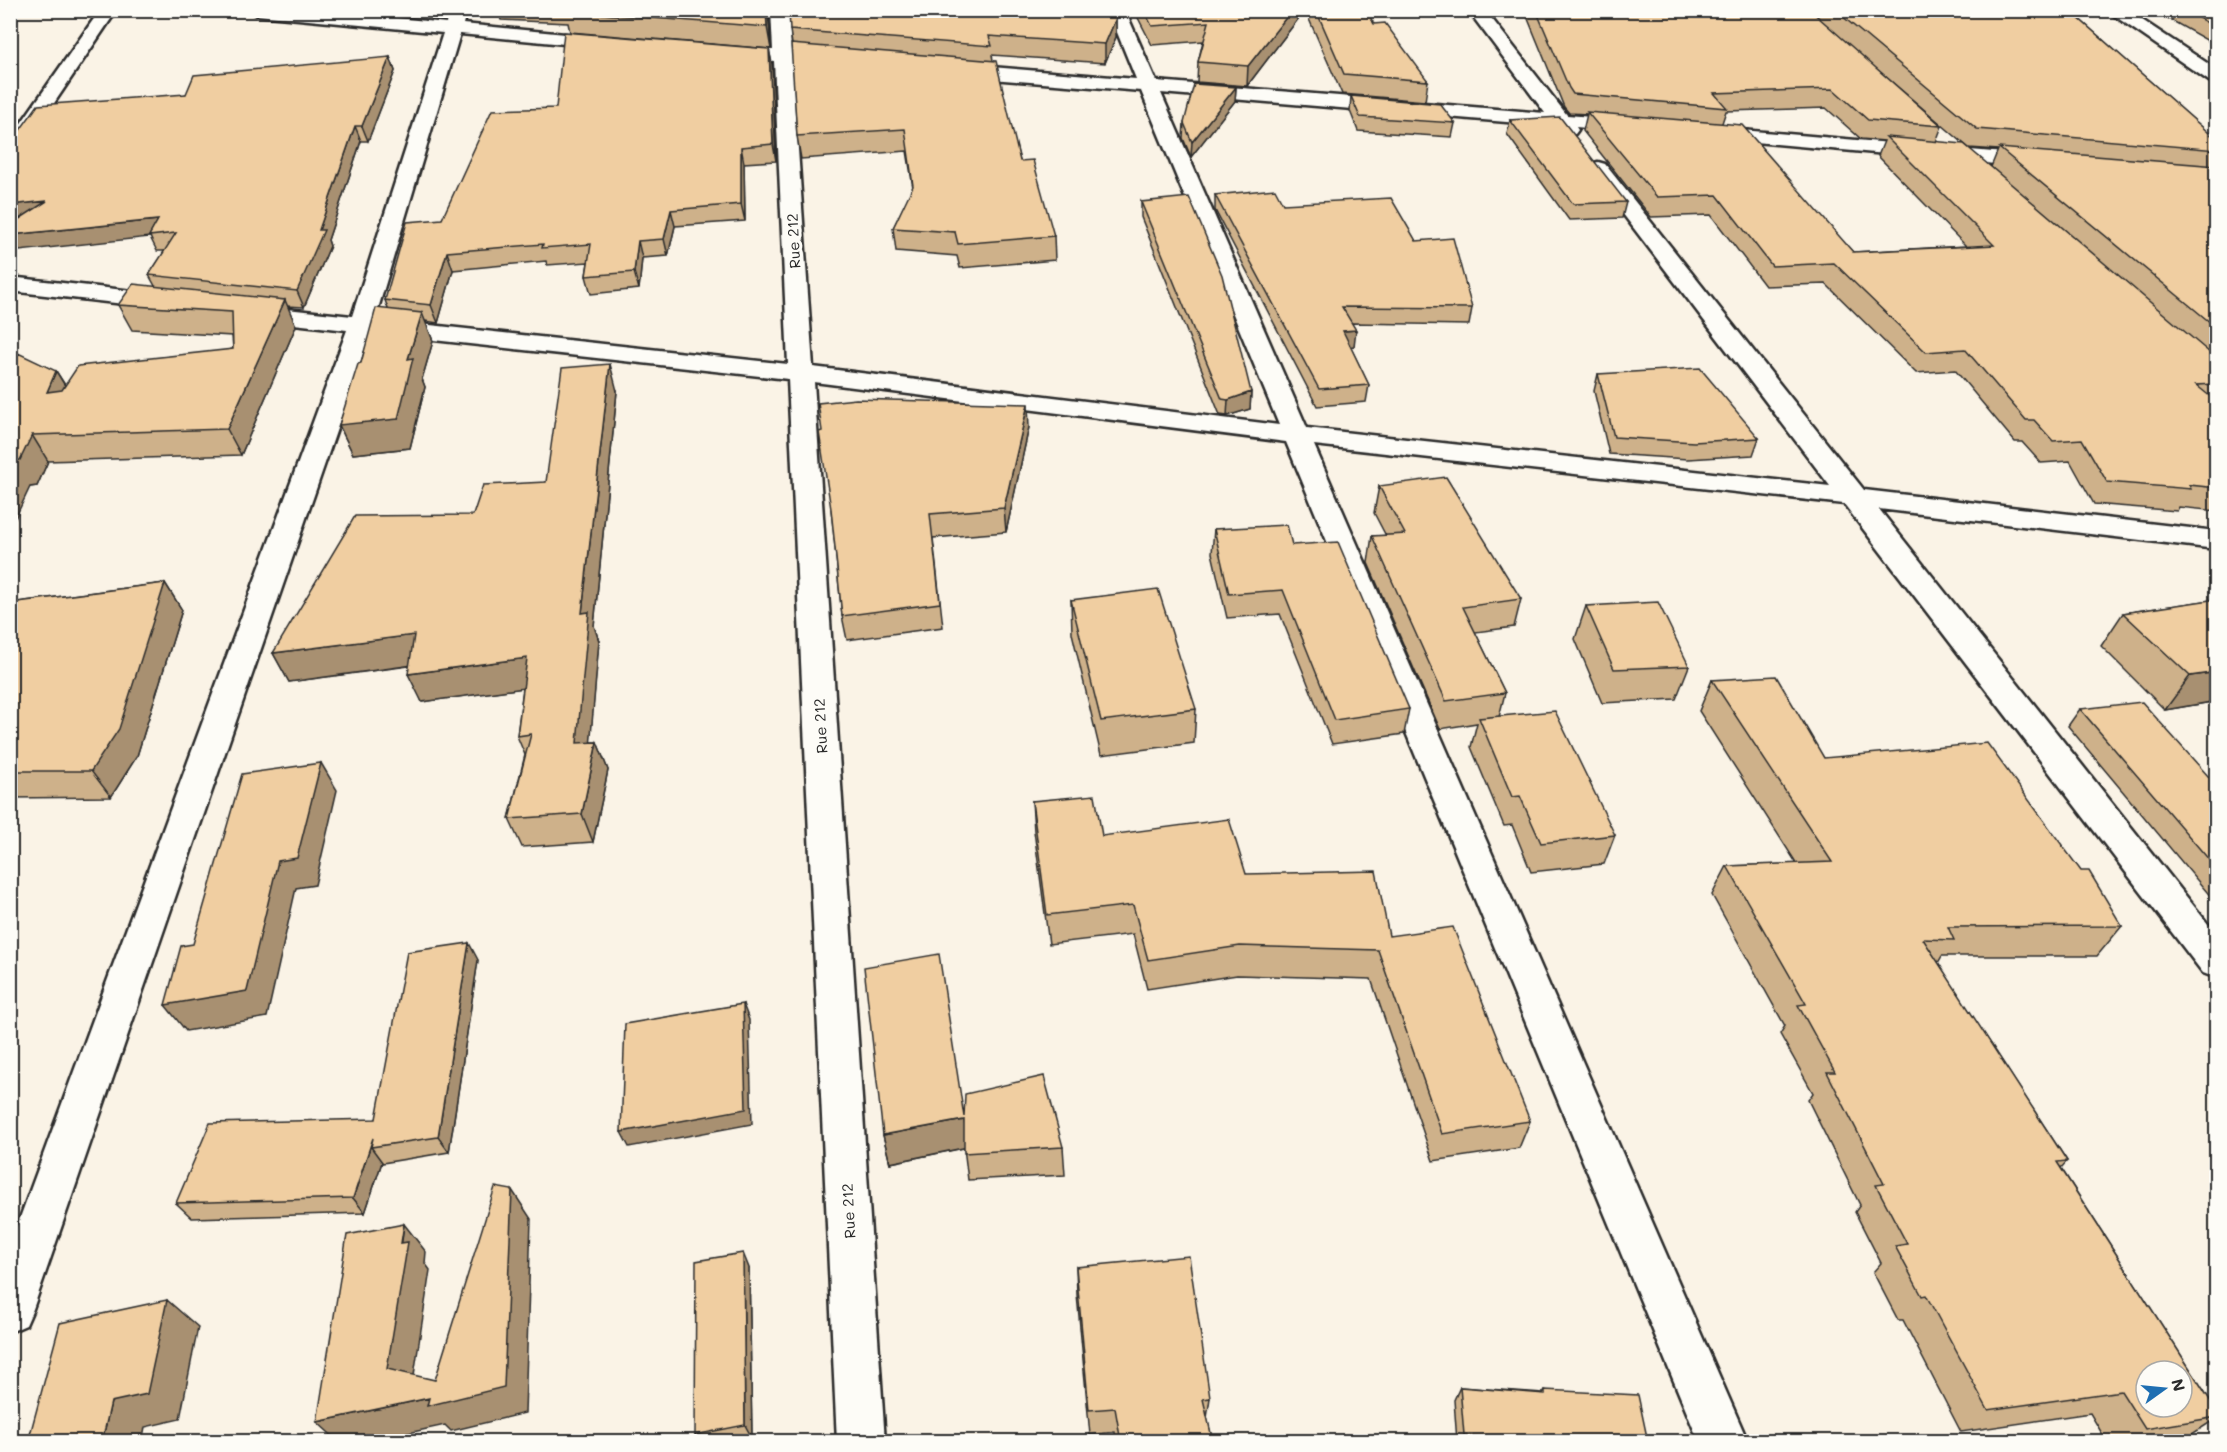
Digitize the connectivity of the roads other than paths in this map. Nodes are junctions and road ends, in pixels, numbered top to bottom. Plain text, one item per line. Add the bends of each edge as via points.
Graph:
1 (109, 10) edge
2 (256, 10) edge
3 (780, 10) edge
4 (1116, 10) edge
5 (1476, 10) edge
6 (2114, 10) edge
7 (455, 20) edge
8 (625, 44) edge
9 (705, 51) edge
10 (783, 56) junction
11 (854, 62) edge
12 (936, 69) edge
13 (2217, 76) edge
14 (1148, 87) junction
15 (1560, 120) junction
16 (1643, 127) edge
17 (1690, 131) edge
18 (1936, 133) edge
19 (10, 154) edge
20 (1962, 155) junction
21 (2055, 164) edge
22 (1990, 179) edge
23 (10, 284) edge
24 (361, 325) junction
25 (800, 373) junction
26 (1296, 435) junction
27 (1854, 497) junction
28 (2217, 540) edge
29 (2217, 962) edge
30 (10, 1309) edge
31 (861, 1442) edge
32 (1724, 1442) edge

1 - 19 street
2 - 7 street
3 - 10 street, Rue 212
4 - 14 street
5 - 15 street
6 - 13 street
7 - 8 street
7 - 24 street
9 - 10 street
10 - 11 street
10 - 25 street, Rue 212
12 - 14 street
14 - 15 street
14 - 26 street
15 - 16 street
15 - 27 street
17 - 20 street
18 - 20 street
20 - 21 street
20 - 22 street
23 - 24 street
24 - 25 street
24 - 30 street
25 - 26 street
25 - 31 street, Rue 212
26 - 27 street
26 - 32 street
27 - 28 street
27 - 29 street

